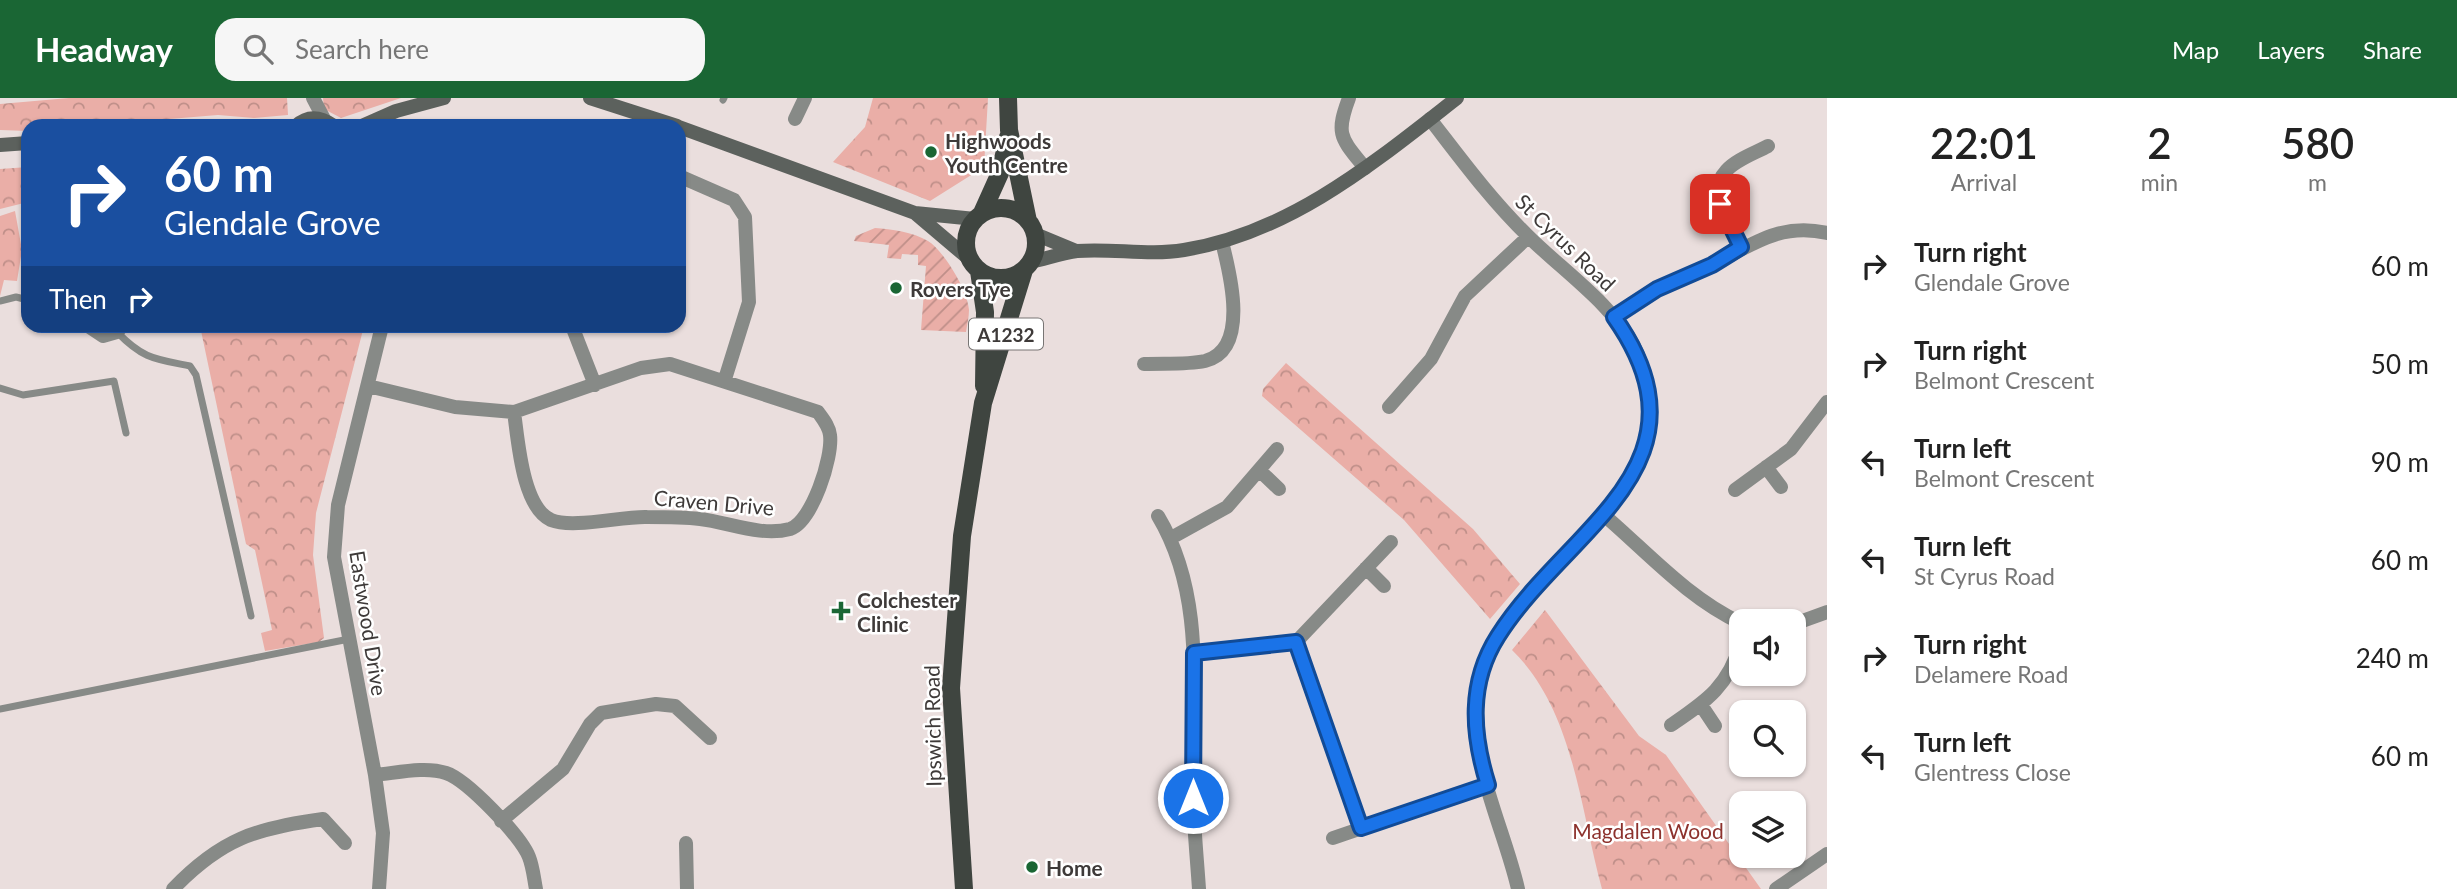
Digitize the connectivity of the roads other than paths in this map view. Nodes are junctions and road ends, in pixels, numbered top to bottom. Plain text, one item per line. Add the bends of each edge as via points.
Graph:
1 (312, 98) edge
2 (444, 98) edge
3 (590, 98) edge
4 (805, 98) edge
5 (1008, 98) edge
6 (1349, 98) edge
7 (1457, 98) edge
8 (302, 119) edge
9 (326, 119) edge
10 (378, 119) edge
11 (656, 119) edge
12 (794, 119) dead end
13 (1430, 119) junction
14 (686, 129) edge
15 (1009, 130) junction
16 (21, 144) edge
17 (0, 145) edge
18 (1768, 146) dead end
19 (1365, 168) junction
20 (686, 179) edge
21 (915, 213) junction
22 (979, 216) junction
23 (1032, 227) junction
24 (1827, 233) edge
25 (1528, 237) junction
26 (1222, 242) junction
27 (1741, 247) junction
28 (1076, 251) junction
29 (974, 264) junction
30 (1027, 266) junction
31 (21, 299) edge
32 (0, 301) edge
33 (1614, 317) junction
34 (123, 333) edge
35 (380, 333) edge
36 (575, 333) edge
37 (1144, 364) dead end
38 (725, 379) junction
39 (595, 385) junction
40 (368, 386) junction
41 (0, 388) edge
42 (985, 397) junction
43 (1827, 402) edge
44 (1389, 407) dead end
45 (514, 412) junction
46 (126, 433) dead end
47 (1277, 449) dead end
48 (1766, 467) junction
49 (1259, 470) junction
50 (1781, 487) dead end
51 (1279, 489) dead end
52 (1735, 490) dead end
53 (1158, 516) dead end
54 (1605, 516) junction
55 (1171, 538) junction
56 (1391, 542) dead end
57 (1366, 568) junction
58 (1384, 586) dead end
59 (1827, 612) edge
60 (251, 616) dead end
61 (1729, 617) edge
62 (1806, 620) edge
63 (350, 638) junction
64 (1296, 642) junction
65 (1194, 653) junction
66 (1729, 675) edge
67 (1701, 705) junction
68 (0, 709) edge
69 (1671, 725) dead end
70 (1715, 726) dead end
71 (710, 738) dead end
72 (375, 775) junction
73 (1488, 785) junction
74 (501, 821) junction
75 (1361, 828) junction
76 (1333, 838) dead end
77 (345, 843) dead end
78 (686, 843) dead end
79 (1827, 853) edge
80 (173, 889) edge
81 (379, 889) edge
82 (536, 889) edge
83 (687, 889) edge
84 (964, 889) edge
85 (1199, 889) edge
86 (1518, 889) edge
87 (1776, 889) edge

1 - 8 street
1 - 9 street
2 - 10 street
3 - 11 street
4 - 12 street
5 - 15 main road, A1232
6 - 19 street via 1339,124 1341,134
7 - 13 street
13 - 19 street
13 - 25 street, St Cyrus Road
14 - 21 street
15 - 22 main road, A1232 via 1000,173
15 - 23 main road, A1232
16 - 17 street
18 - 27 street via 1726,171 1719,184 1720,204
19 - 26 street via 1303,207
20 - 38 street via 734,200 745,217 749,302
21 - 22 street
21 - 29 street
22 - 23 main road via 1001,208 1016,211
22 - 29 main road, A1232 via 968,229 965,243
23 - 28 street
23 - 30 main road, A1232 via 1036,248
24 - 27 street via 1783,231
25 - 33 street, St Cyrus Road
25 - 44 street via 1465,296 1431,359
26 - 28 street via 1170,251
26 - 37 street via 1233,312 1231,335 1222,351 1206,361
27 - 33 street via 1657,289
28 - 30 street
29 - 30 main road via 995,278 1011,277
29 - 42 main road, Ipswich Road / A1232 via 985,312
30 - 42 main road, Ipswich Road / A1232
31 - 32 lane
33 - 54 street, St Cyrus Road via 1632,343 1647,380 1647,425 1633,477
34 - 60 lane via 134,349 149,358 190,366 196,375
35 - 40 street, Eastwood Drive
36 - 39 street
38 - 39 street, Craven Drive via 670,364 640,368
38 - 45 street, Craven Drive via 818,412 830,433 831,449 812,507 803,521 790,529 763,530 700,519 551,520 538,509 527,486
39 - 45 street, Craven Drive
40 - 45 street, Craven Drive via 455,407
40 - 63 street, Eastwood Drive via 335,525 334,557
41 - 46 lane via 23,395 114,381
42 - 84 main road, Ipswich Road / A1232 via 966,498 951,688
43 - 48 street via 1791,449
47 - 49 street
48 - 50 street
48 - 52 street
49 - 51 street
49 - 55 street via 1227,507
53 - 55 street
54 - 61 street via 1686,587
54 - 73 street, St Cyrus Road via 1521,605 1487,658 1478,684 1474,726
55 - 65 street via 1190,600
56 - 57 street
57 - 58 street
57 - 64 street
59 - 62 street
63 - 68 lane
63 - 72 street, Eastwood Drive
64 - 65 street
64 - 75 street
65 - 85 street via 1193,798
66 - 67 street
67 - 69 street
67 - 70 street
71 - 74 street via 675,706 656,704 601,713 563,769
72 - 74 street via 445,772
72 - 81 street, Eastwood Drive via 383,834
73 - 75 street
73 - 86 street, St Cyrus Road
74 - 82 street via 529,856
75 - 76 street
77 - 80 street via 323,819 280,825 236,838
78 - 83 street
79 - 87 street

